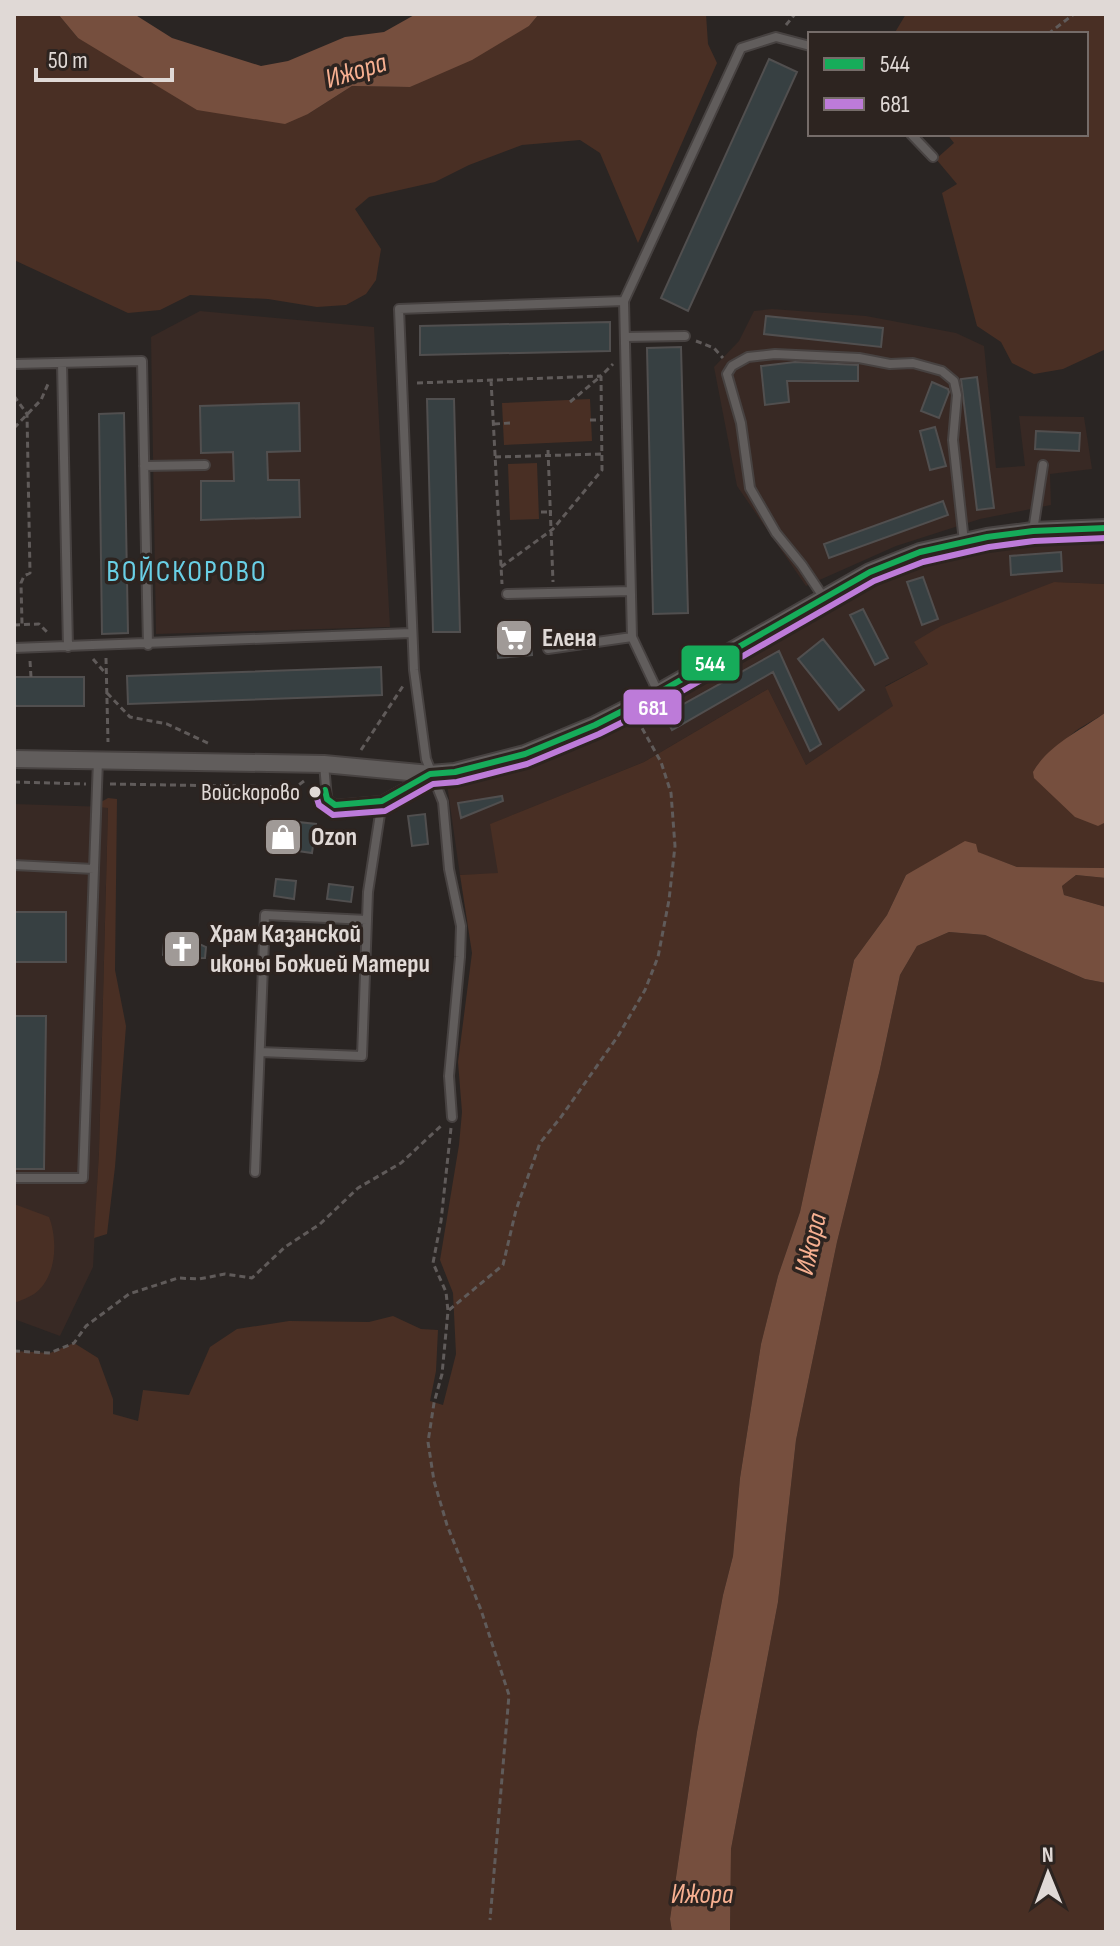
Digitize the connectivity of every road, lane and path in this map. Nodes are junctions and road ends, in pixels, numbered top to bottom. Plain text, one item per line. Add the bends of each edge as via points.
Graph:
1 (1074, 14) edge
2 (1051, 32) edge
3 (808, 45) edge
4 (913, 136) edge
5 (933, 157) dead end
6 (624, 301) junction
7 (685, 336) joint
8 (625, 337) junction
9 (625, 353) junction
10 (60, 363) junction
11 (14, 364) edge
12 (732, 366) junction
13 (601, 376) junction
14 (491, 380) junction
15 (402, 384) junction
16 (14, 396) edge
17 (570, 402) dead end
18 (27, 414) junction
19 (590, 420) dead end
20 (602, 420) junction
21 (510, 423) dead end
22 (494, 424) junction
23 (14, 428) edge
24 (548, 450) dead end
25 (602, 454) junction
26 (548, 456) junction
27 (495, 457) junction
28 (205, 465) dead end
29 (1043, 465) dead end
30 (144, 466) junction
31 (541, 512) dead end
32 (552, 512) junction
33 (1106, 528) edge
34 (553, 529) junction
35 (1033, 531) junction
36 (964, 542) junction
37 (501, 567) junction
38 (630, 591) junction
39 (554, 593) junction
40 (507, 594) joint
41 (824, 598) junction
42 (22, 624) junction
43 (14, 625) edge
44 (411, 633) junction
45 (632, 637) junction
46 (148, 645) junction
47 (106, 646) junction
48 (65, 647) junction
49 (83, 647) junction
50 (14, 648) edge
51 (30, 648) junction
52 (548, 649) dead end
53 (414, 670) junction
54 (106, 674) junction
55 (31, 677) dead end
56 (107, 693) junction
57 (658, 693) junction
58 (631, 707) junction
59 (357, 756) dead end
60 (14, 759) edge
61 (103, 760) junction
62 (240, 763) junction
63 (324, 764) junction
64 (430, 774) junction
65 (14, 782) edge
66 (97, 784) junction
67 (382, 801) junction
68 (14, 865) edge
69 (94, 869) junction
70 (367, 920) junction
71 (260, 1052) junction
72 (452, 1117) junction
73 (255, 1172) dead end
74 (14, 1178) edge
75 (448, 1311) junction
76 (14, 1351) edge
77 (490, 1920) dead end

1 - 2 path
3 - 6 lane via 776,37 741,48
4 - 5 lane
6 - 8 lane
6 - 15 lane via 399,309
7 - 8 lane
7 - 12 path via 714,348
8 - 9 lane
9 - 13 path
9 - 38 lane
10 - 11 lane
10 - 18 path via 41,400
10 - 30 lane via 142,361
10 - 48 lane
12 - 36 lane via 748,357 775,354 913,363 942,371 954,381 957,395 953,440
12 - 41 lane via 727,374 741,423 750,488
13 - 14 path
13 - 17 path
13 - 20 path
14 - 15 path
14 - 22 path
15 - 44 lane
16 - 18 path
18 - 23 path
18 - 42 path via 30,573 21,583
19 - 20 path
20 - 25 path
21 - 22 path
22 - 27 path
24 - 26 path
25 - 26 path
25 - 34 path via 602,470
26 - 27 path
26 - 32 path
27 - 37 path
28 - 30 lane
29 - 35 lane
30 - 46 lane
31 - 32 path
32 - 34 path
33 - 35 street
34 - 37 path
34 - 39 path
35 - 36 street
36 - 41 street via 870,572
37 - 40 path
38 - 39 lane
38 - 45 lane
39 - 40 lane
41 - 57 street
42 - 43 path
42 - 48 path via 39,624
44 - 46 lane
44 - 53 lane
45 - 52 lane
45 - 57 lane
46 - 47 lane
47 - 49 lane
47 - 54 path
48 - 49 lane
48 - 51 lane
49 - 54 path
50 - 51 lane
51 - 55 path
53 - 59 path
53 - 64 lane
54 - 56 path
56 - 61 path
56 - 62 path via 130,717 198,736
57 - 58 street
58 - 64 street via 525,754
58 - 75 path via 661,762 671,793 675,846 658,957 618,1036 540,1143 503,1265
60 - 61 street
61 - 62 street
61 - 66 lane
62 - 63 street
63 - 64 street
63 - 66 path via 296,787
63 - 67 lane via 327,799 335,805
64 - 67 lane
64 - 72 lane via 443,802 461,926 449,1076
65 - 66 path
66 - 69 lane
67 - 70 lane
68 - 69 lane
69 - 74 lane via 83,1178
70 - 71 lane via 362,1056
70 - 71 lane via 265,915
71 - 73 lane
72 - 75 path via 433,1263
72 - 76 path via 252,1278 178,1278 129,1294 86,1326 74,1343 50,1353
75 - 77 path via 428,1442 434,1481 509,1695

